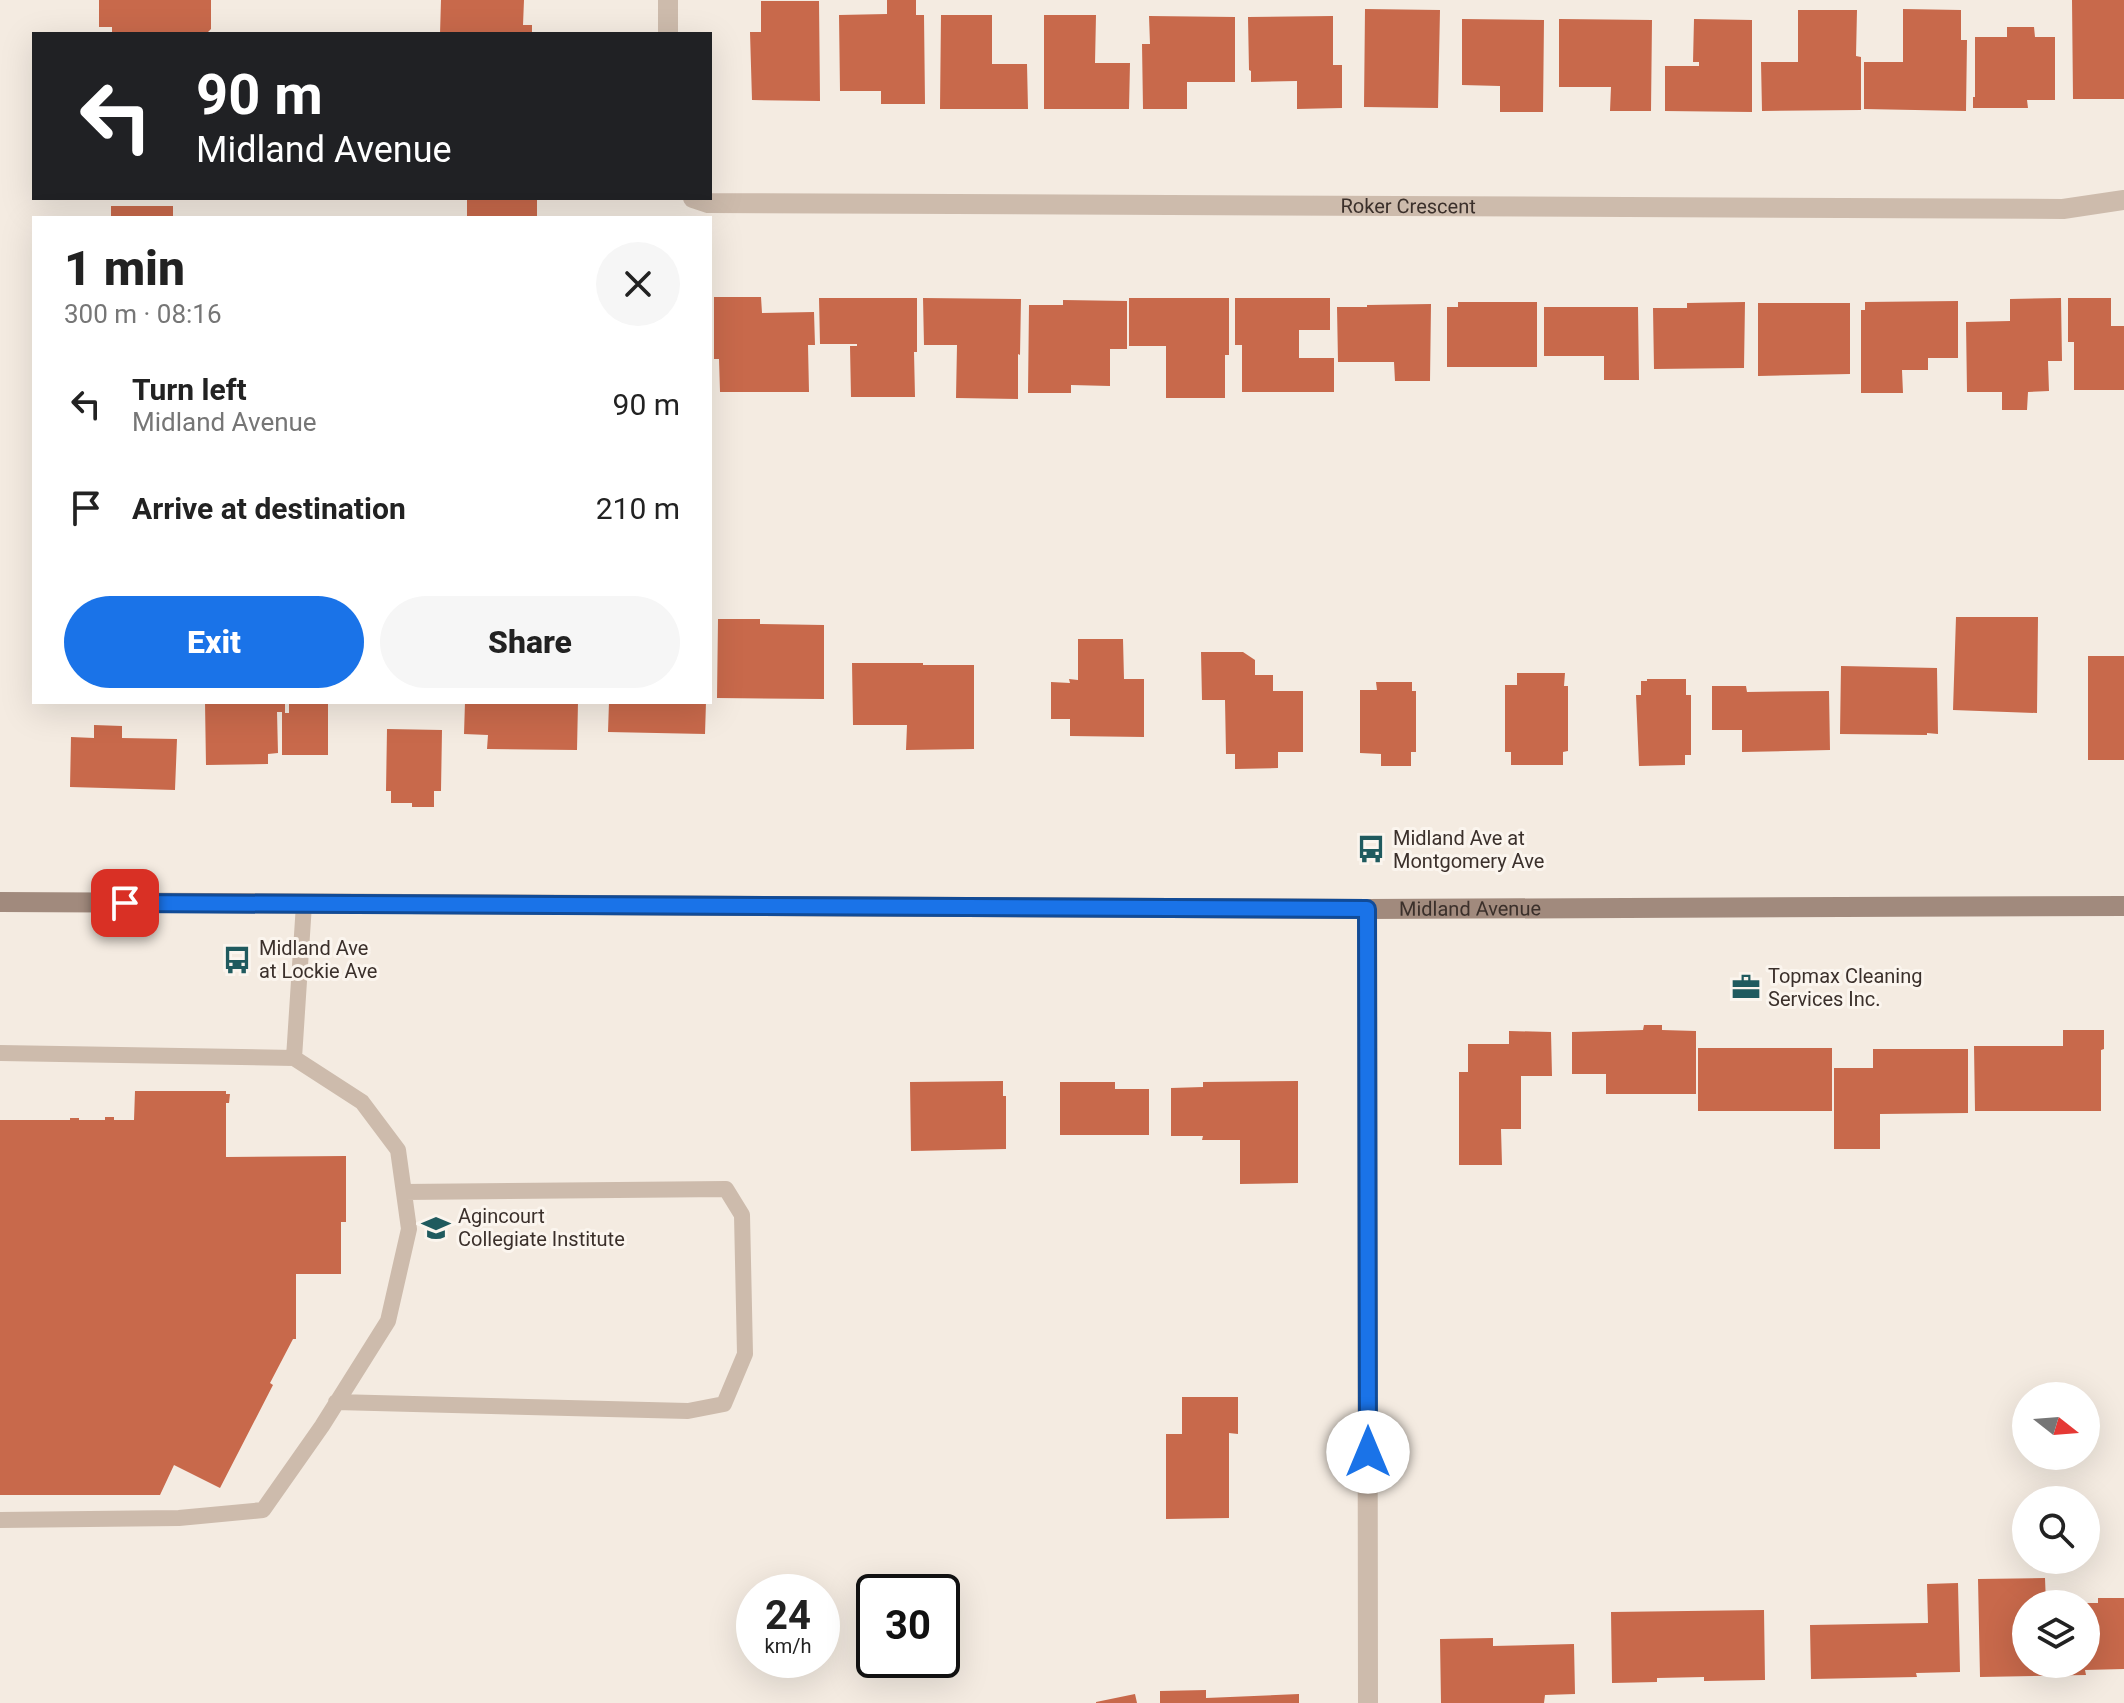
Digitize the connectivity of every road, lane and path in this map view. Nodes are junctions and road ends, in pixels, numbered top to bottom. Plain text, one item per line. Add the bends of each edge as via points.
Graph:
1 (668, 0) edge
2 (668, 32) edge
3 (699, 200) edge
4 (2124, 200) edge
5 (0, 902) edge
6 (304, 904) junction
7 (2124, 906) edge
8 (1367, 909) junction
9 (0, 1053) edge
10 (294, 1058) junction
11 (404, 1192) junction
12 (336, 1402) junction
13 (0, 1520) edge
14 (1368, 1703) edge

1 - 2 street
3 - 4 street, Roker Crescent via 2031,209
5 - 6 main road, Midland Avenue
6 - 8 main road, Midland Avenue
6 - 10 lane
7 - 8 main road, Midland Avenue
8 - 14 street
9 - 10 lane
10 - 11 lane via 362,1102 398,1150
11 - 12 lane via 409,1229 388,1321
11 - 12 lane via 726,1189 742,1215 745,1354 724,1404 688,1411
12 - 13 lane via 263,1510 179,1518

